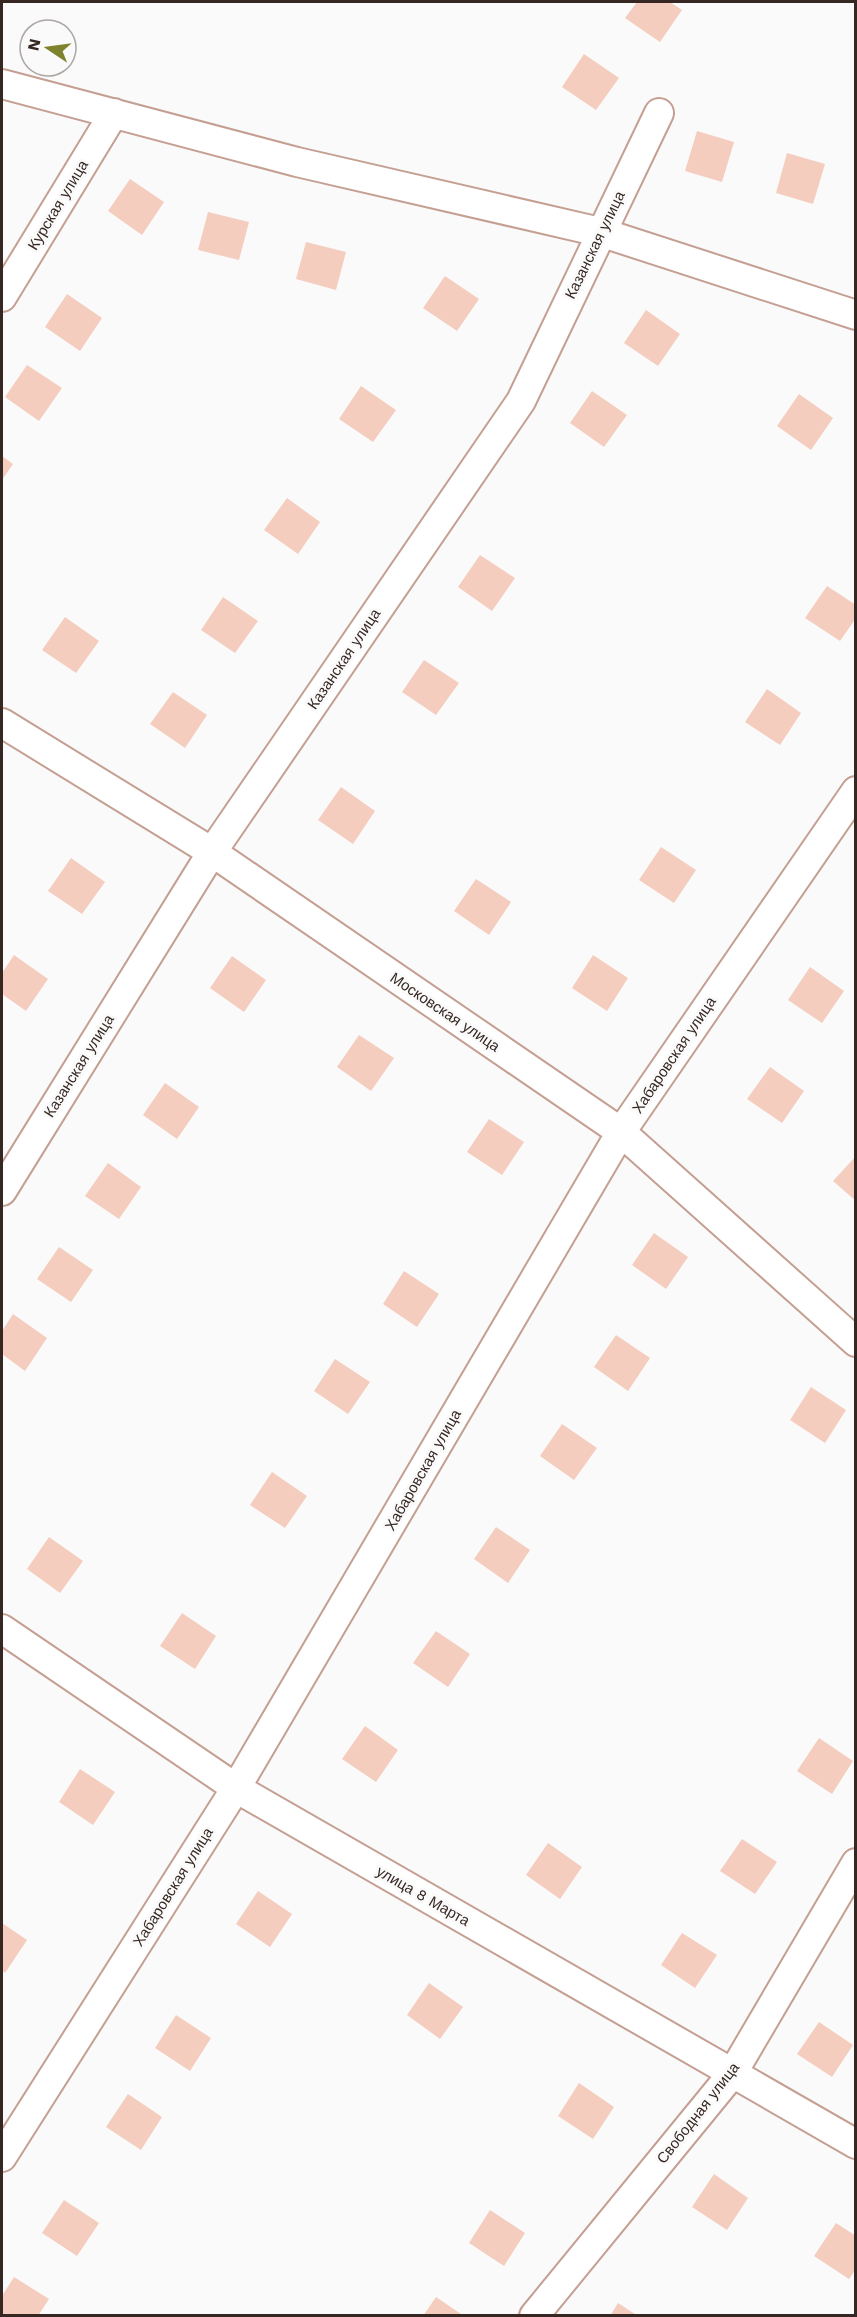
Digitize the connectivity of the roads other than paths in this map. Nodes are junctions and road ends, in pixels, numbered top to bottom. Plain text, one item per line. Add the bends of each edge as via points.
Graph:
1 (2, 84) edge
2 (114, 113) junction
3 (659, 113) dead end
4 (600, 232) junction
5 (2, 297) edge
6 (855, 315) edge
7 (2, 723) edge
8 (855, 791) edge
9 (212, 852) junction
10 (621, 1132) junction
11 (2, 1191) edge
12 (855, 1342) edge
13 (2, 1629) edge
14 (236, 1788) junction
15 (855, 1863) edge
16 (732, 2074) junction
17 (855, 2144) edge
18 (2, 2157) edge
19 (534, 2316) edge

1 - 2 street
2 - 4 street via 297,162
2 - 5 street, Курская улица
3 - 4 street, Казанская улица
4 - 6 street
4 - 9 street, Казанская улица via 521,401
7 - 9 street, Московская улица
8 - 10 street, Хабаровская улица
9 - 10 street, Московская улица
9 - 11 street, Казанская улица
10 - 12 street, Московская улица
10 - 14 street, Хабаровская улица
13 - 14 street, улица 8 Марта
14 - 16 street, улица 8 Марта
14 - 18 street, Хабаровская улица
15 - 16 street, Свободная улица
16 - 17 street, улица 8 Марта
16 - 19 street, Свободная улица

